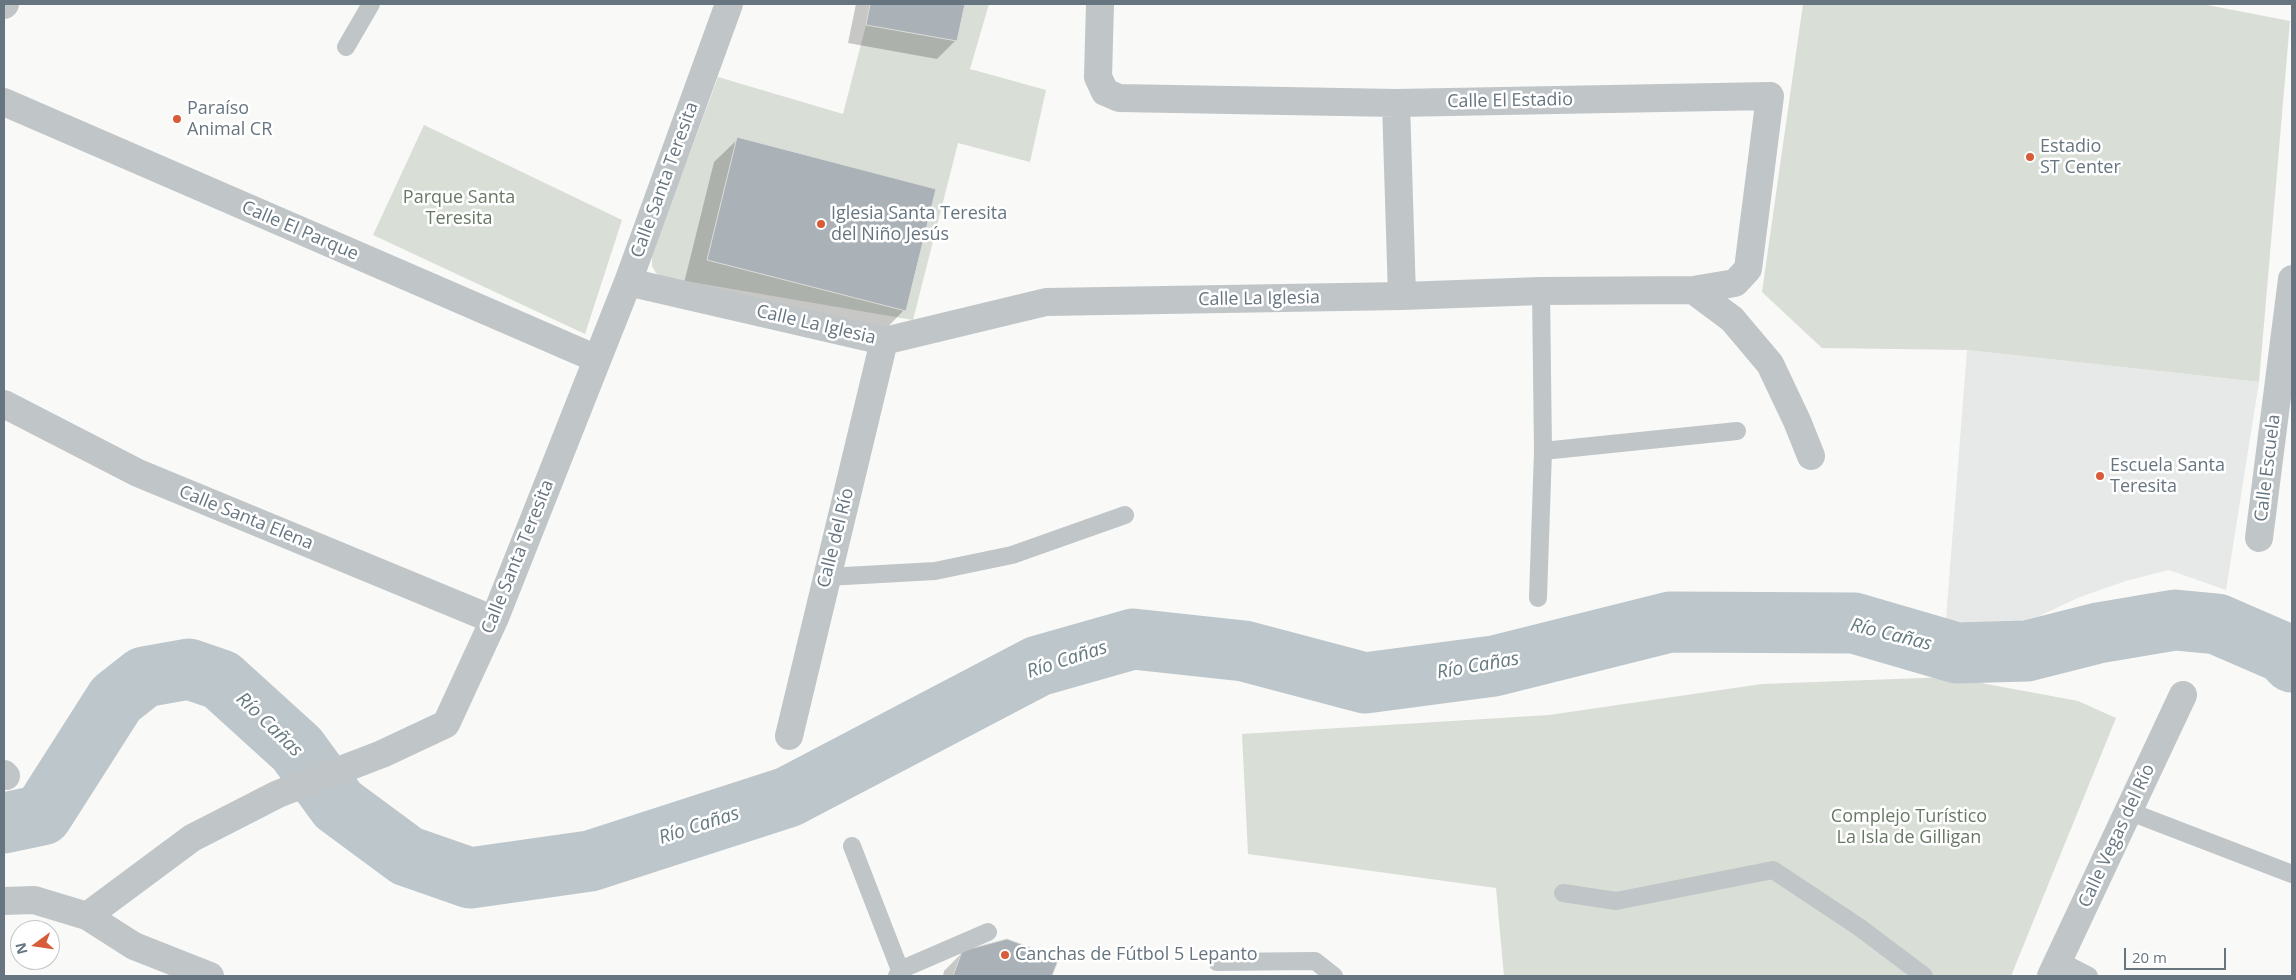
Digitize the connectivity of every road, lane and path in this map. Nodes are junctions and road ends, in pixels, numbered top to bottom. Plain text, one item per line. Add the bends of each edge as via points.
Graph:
1 (371, 4) edge
2 (729, 4) edge
3 (1100, 4) edge
4 (346, 47) dead end
5 (4, 102) edge
6 (1396, 103) junction
7 (2292, 280) edge
8 (628, 282) junction
9 (1693, 290) junction
10 (1541, 291) junction
11 (1402, 296) junction
12 (884, 341) junction
13 (597, 359) junction
14 (4, 404) edge
15 (1737, 431) dead end
16 (1543, 451) junction
17 (1811, 456) dead end
18 (1125, 515) dead end
19 (2259, 538) dead end
20 (827, 577) junction
21 (1538, 598) dead end
22 (494, 620) junction
23 (2183, 695) dead end
24 (789, 736) dead end
25 (2128, 811) junction
26 (852, 846) dead end
27 (2292, 874) edge
28 (1563, 892) dead end
29 (4, 901) edge
30 (87, 916) junction
31 (988, 932) dead end
32 (1217, 962) dead end
33 (2054, 968) edge
34 (899, 973) edge
35 (210, 976) edge
36 (1334, 976) edge
37 (1924, 976) edge
38 (2089, 976) edge

1 - 4 lane
2 - 8 street, Calle Santa Teresita
3 - 6 street, Calle El Estadio via 1098,77 1105,92 1119,98
5 - 13 street, Calle El Parque
6 - 9 street, Calle El Estadio via 1770,96 1748,270 1736,283
6 - 11 street
7 - 19 street, Calle Escuela
8 - 12 street, Calle La Iglesia
8 - 13 street, Calle Santa Teresita
9 - 10 street, Calle La Iglesia
9 - 17 street via 1732,319 1770,364
10 - 11 street, Calle La Iglesia
10 - 16 lane
11 - 12 street, Calle La Iglesia via 1046,302
12 - 20 street, Calle del Río
13 - 22 street, Calle Santa Teresita
14 - 22 street, Calle Santa Elena via 138,473
15 - 16 lane
16 - 21 lane
18 - 20 lane via 1012,555 944,569 882,576
20 - 24 street, Calle del Río
22 - 30 street, Calle Santa Teresita via 446,724 382,754 278,794 192,838
23 - 25 street, Calle Vegas del Río
25 - 27 lane
25 - 33 street, Calle Vegas del Río
26 - 34 lane
28 - 37 lane via 1616,901 1773,870 1859,927
29 - 30 street via 34,900
30 - 35 street via 134,946
31 - 34 lane
32 - 36 lane via 1315,961
33 - 38 lane

